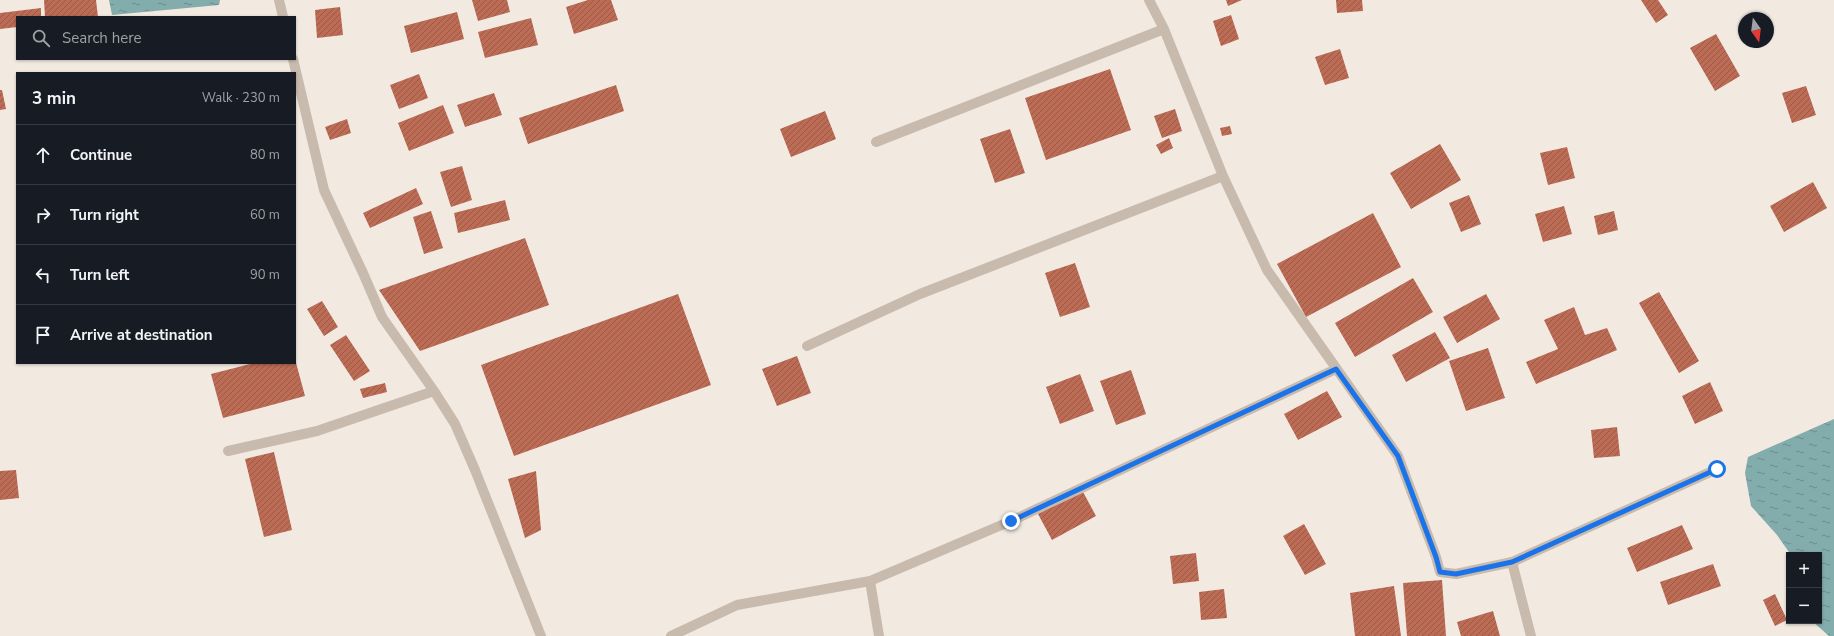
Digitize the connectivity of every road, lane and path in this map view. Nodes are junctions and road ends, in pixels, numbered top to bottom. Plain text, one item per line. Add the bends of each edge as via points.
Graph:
1 (279, 0) edge
2 (1149, 0) edge
3 (283, 16) edge
4 (1164, 29) junction
5 (293, 60) edge
6 (876, 142) dead end
7 (1223, 176) junction
8 (807, 346) dead end
9 (1336, 369) junction
10 (434, 391) junction
11 (228, 451) dead end
12 (1717, 469) dead end
13 (1512, 562) junction
14 (870, 581) junction
15 (541, 636) edge
16 (671, 636) edge
17 (879, 636) edge
18 (1531, 636) edge

1 - 3 street
2 - 4 street
4 - 6 street
4 - 7 street
5 - 10 street via 324,190 382,317
7 - 8 street via 920,294
7 - 9 street via 1267,270
9 - 13 street via 1398,456 1440,572 1456,574
9 - 14 street via 1011,521
10 - 11 street via 317,431
10 - 15 street via 455,424
12 - 13 street
13 - 18 street
14 - 16 street via 738,604
14 - 17 street

